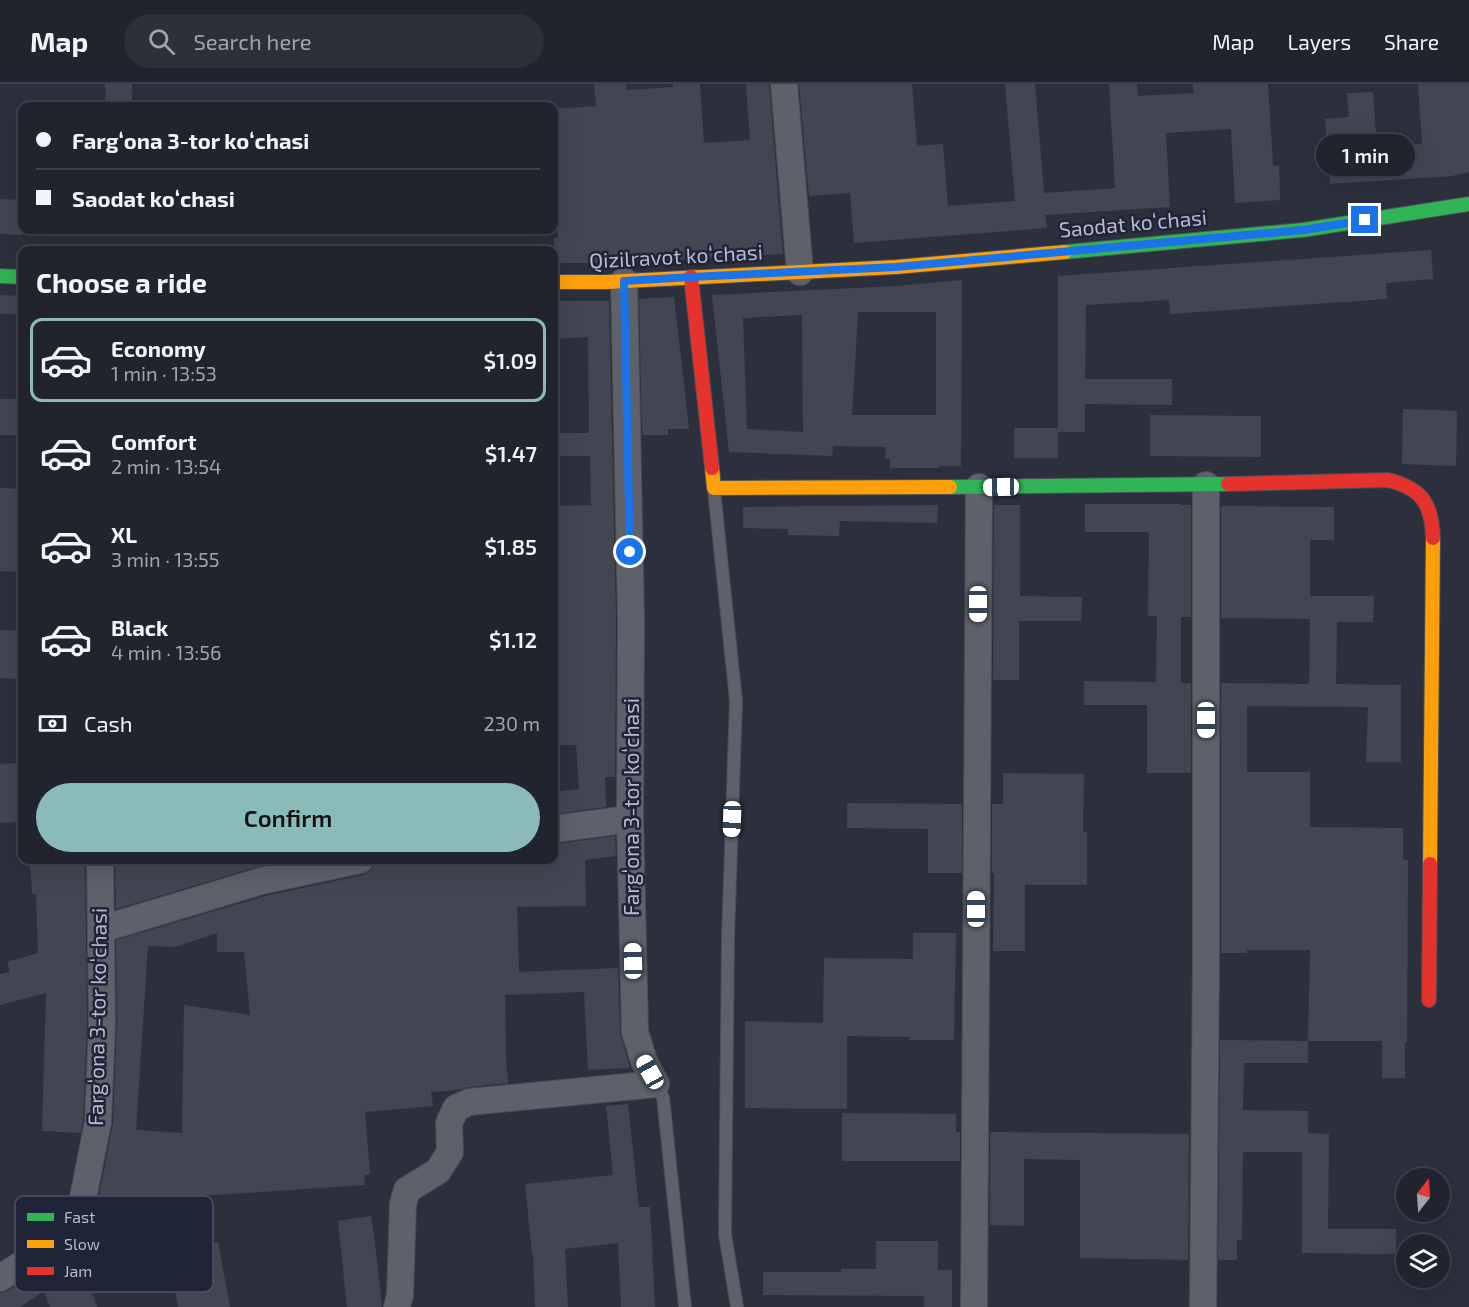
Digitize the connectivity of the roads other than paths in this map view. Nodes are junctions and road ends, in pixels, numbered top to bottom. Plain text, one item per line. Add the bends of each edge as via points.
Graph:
1 (784, 84) edge
2 (1469, 204) edge
3 (800, 272) junction
4 (0, 276) edge
5 (18, 277) edge
6 (691, 277) junction
7 (624, 281) junction
8 (558, 282) edge
9 (1206, 485) junction
10 (979, 487) junction
11 (714, 488) junction
12 (630, 819) junction
13 (558, 828) edge
14 (100, 864) edge
15 (342, 864) edge
16 (102, 929) junction
17 (1429, 1000) dead end
18 (656, 1084) junction
19 (82, 1196) edge
20 (15, 1268) edge
21 (0, 1278) edge
22 (397, 1307) edge
23 (685, 1307) edge
24 (737, 1307) edge
25 (974, 1307) edge
26 (1203, 1307) edge

1 - 3 street
2 - 3 street, Saodat koʻchasi via 1303,230 896,267
3 - 6 street, Qizilravot koʻchasi
4 - 5 street
6 - 7 street, Qizilravot koʻchasi
6 - 11 street
7 - 8 street, Qizilravot koʻchasi
7 - 12 street, Fargʻona 3-tor koʻchasi via 631,619
9 - 10 street
9 - 17 street via 1388,480 1410,487 1430,511 1433,534
9 - 26 street
10 - 11 street
10 - 25 street
11 - 24 lane via 736,700 724,1234
12 - 13 street
12 - 18 street, Fargʻona 3-tor koʻchasi via 635,1032
14 - 16 street, Fargʻona 3-tor koʻchasi
15 - 16 street via 261,882
16 - 19 street, Fargʻona 3-tor koʻchasi via 98,1122
18 - 22 street via 469,1102 456,1108 449,1123 450,1152 438,1171 407,1190 402,1203
18 - 23 lane via 663,1097
20 - 21 street, Fargʻona 3-tor koʻchasi

